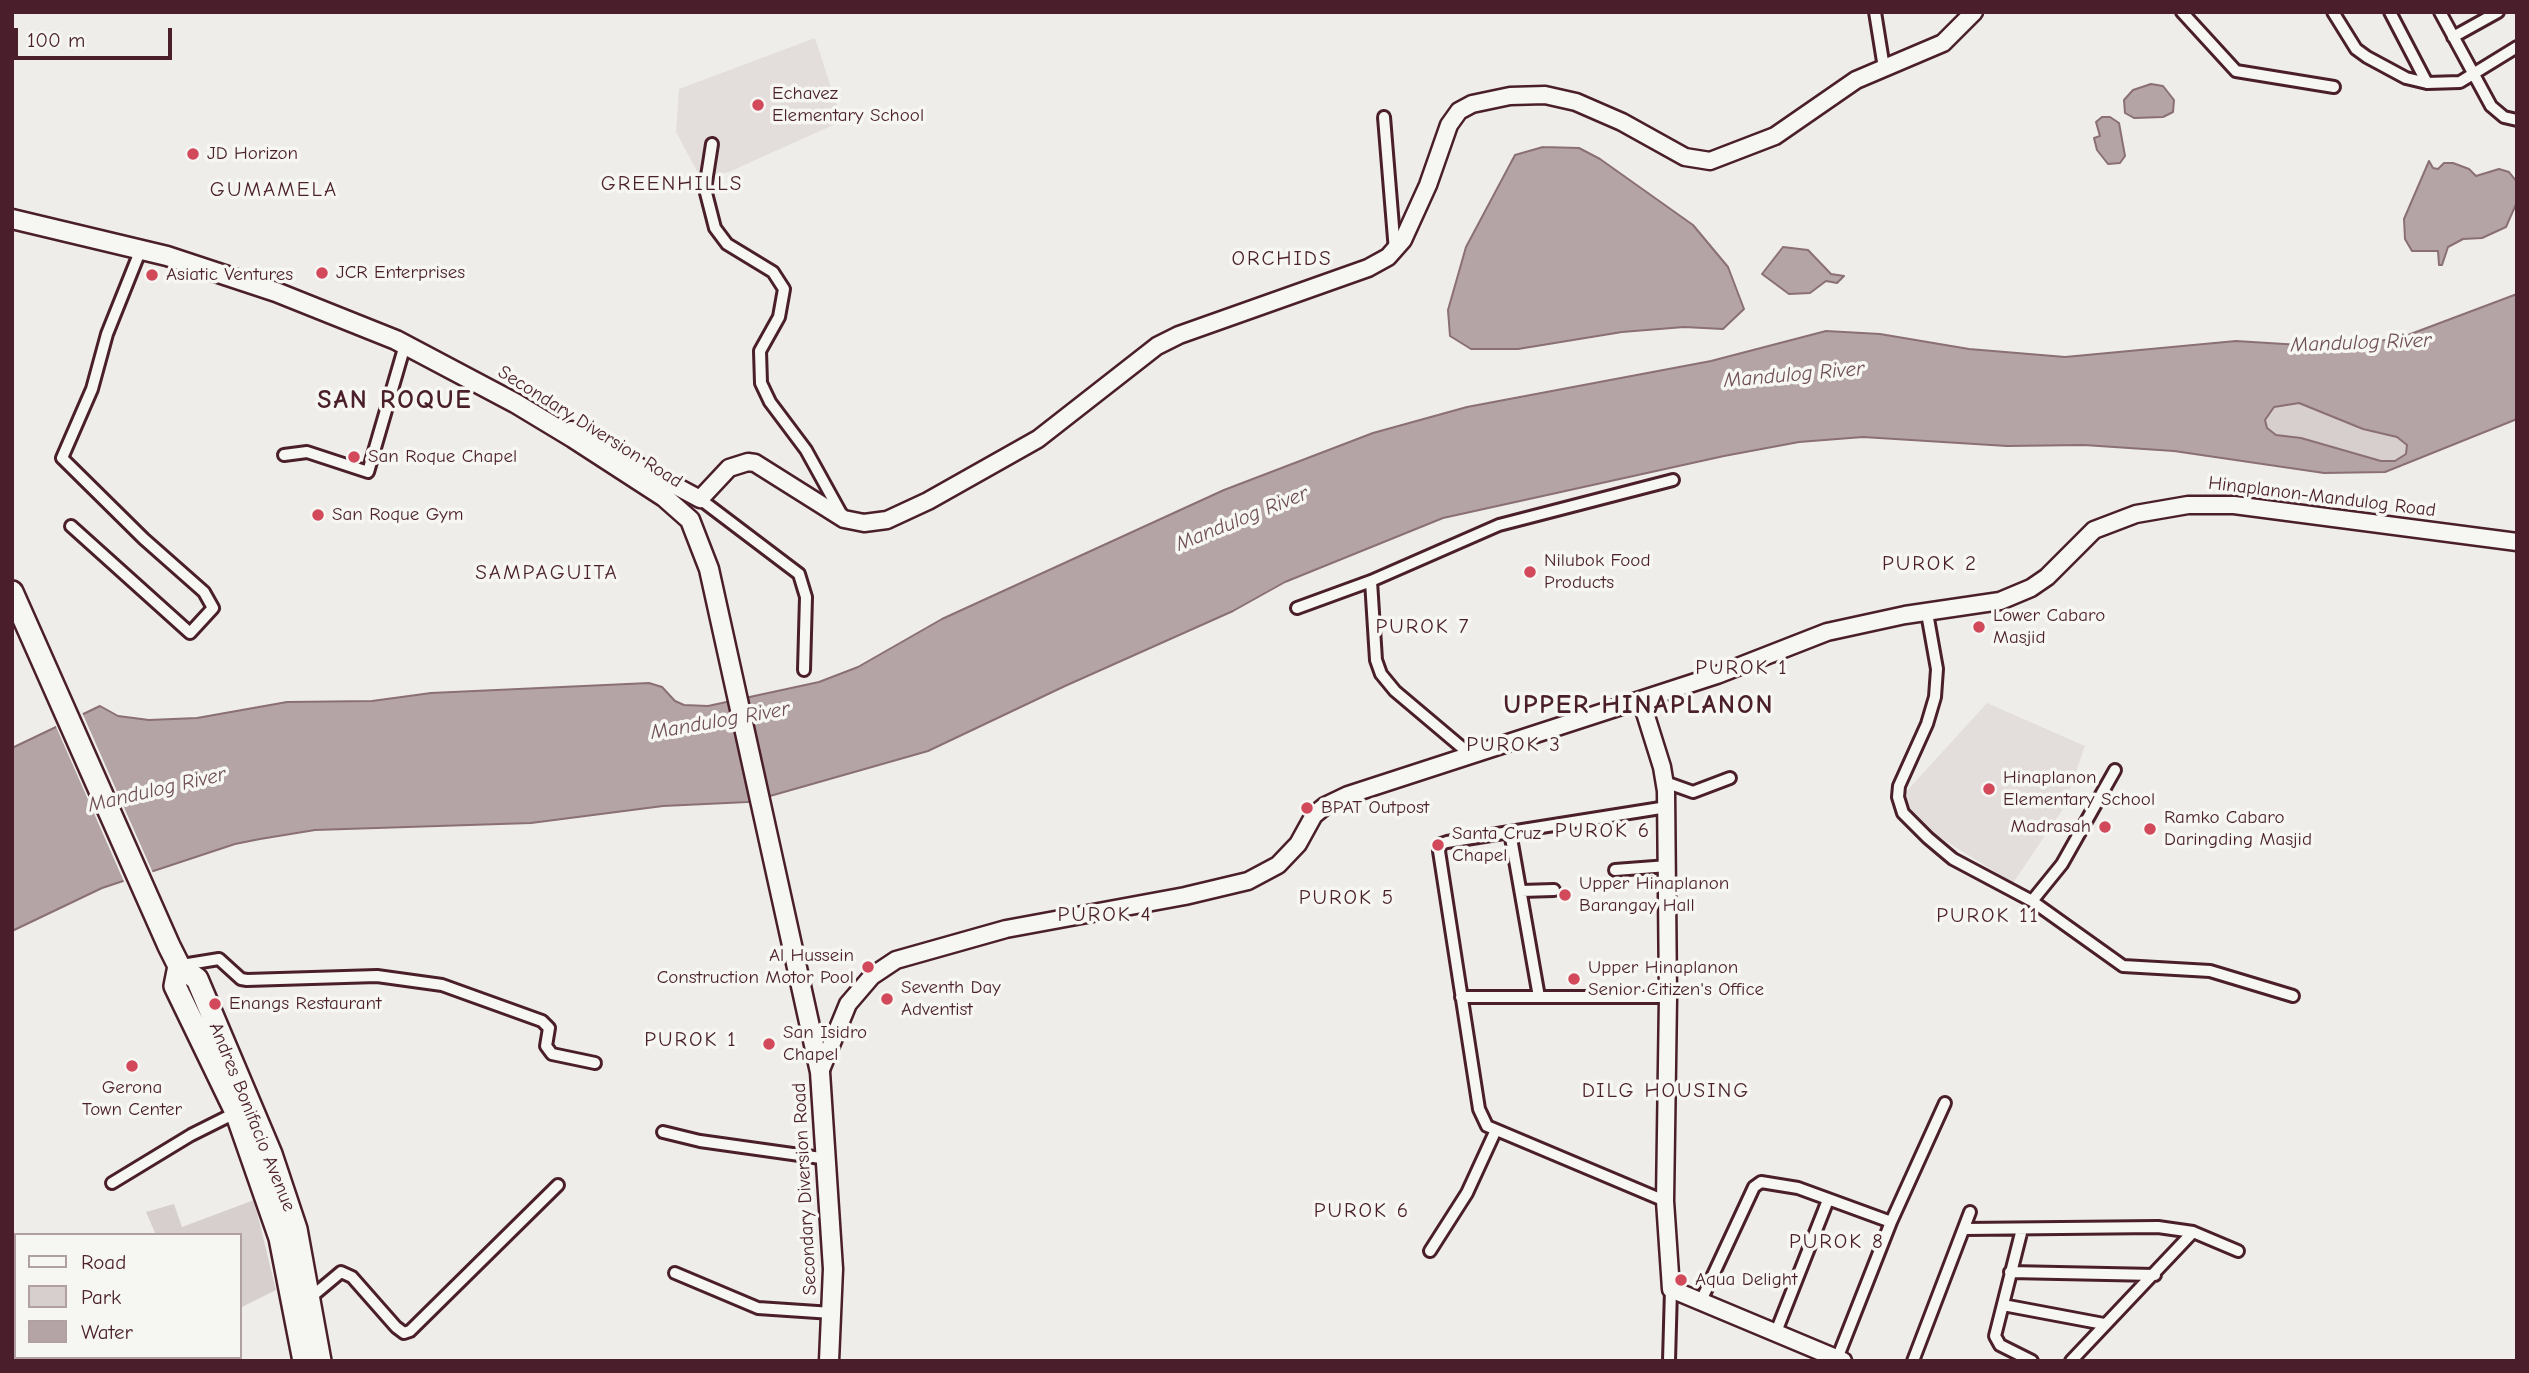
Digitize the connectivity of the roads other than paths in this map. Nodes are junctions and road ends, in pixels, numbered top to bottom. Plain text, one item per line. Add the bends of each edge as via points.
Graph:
1 (1875, 12) edge
2 (2182, 12) edge
3 (2333, 12) edge
4 (2390, 12) edge
5 (2440, 12) edge
6 (2498, 12) edge
7 (1968, 15) edge
8 (2453, 37) junction
9 (2517, 47) edge
10 (1884, 68) junction
11 (2472, 74) junction
12 (2427, 83) junction
13 (2334, 87) dead end
14 (1384, 117) dead end
15 (2517, 120) edge
16 (712, 144) dead end
17 (12, 219) edge
18 (141, 249) junction
19 (1395, 251) junction
20 (405, 345) junction
21 (552, 425) junction
22 (284, 455) dead end
23 (1673, 480) dead end
24 (700, 499) junction
25 (844, 519) junction
26 (71, 526) dead end
27 (2517, 542) edge
28 (1371, 581) junction
29 (12, 592) edge
30 (1297, 608) dead end
31 (1927, 613) junction
32 (804, 670) dead end
33 (1641, 700) junction
34 (1472, 756) junction
35 (2115, 770) dead end
36 (1730, 778) dead end
37 (1665, 782) junction
38 (1667, 807) junction
39 (1510, 832) junction
40 (1668, 866) junction
41 (1615, 870) dead end
42 (1554, 890) dead end
43 (1521, 891) junction
44 (2032, 901) junction
45 (179, 966) junction
46 (2293, 996) dead end
47 (1461, 997) junction
48 (1539, 997) junction
49 (1668, 998) junction
50 (595, 1063) dead end
51 (820, 1072) junction
52 (1945, 1103) dead end
53 (243, 1109) junction
54 (663, 1132) dead end
55 (1495, 1132) junction
56 (828, 1159) junction
57 (112, 1183) dead end
58 (558, 1185) dead end
59 (1828, 1200) junction
60 (1665, 1201) junction
61 (1970, 1212) dead end
62 (1891, 1222) junction
63 (1965, 1229) junction
64 (2022, 1229) junction
65 (2193, 1232) junction
66 (1430, 1251) dead end
67 (2238, 1251) dead end
68 (2010, 1272) junction
69 (675, 1273) dead end
70 (2155, 1275) junction
71 (1671, 1289) junction
72 (310, 1298) junction
73 (1700, 1303) junction
74 (2003, 1305) junction
75 (832, 1313) junction
76 (2104, 1324) junction
77 (1776, 1332) junction
78 (1840, 1360) edge
79 (304, 1361) edge
80 (320, 1361) edge
81 (829, 1361) edge
82 (1669, 1361) edge
83 (1913, 1361) edge
84 (2032, 1361) edge
85 (2071, 1361) edge

1 - 10 street
2 - 13 street via 2236,71
3 - 12 street via 2361,53 2406,78
4 - 12 street
5 - 8 street
6 - 8 street
7 - 10 street via 1943,43
8 - 11 street
9 - 11 street
10 - 19 street via 1856,80 1775,136 1710,161 1685,157 1576,102 1545,95 1472,104 1459,111 1449,125 1424,195
11 - 12 street via 2453,84
11 - 15 street via 2491,106 2504,117
14 - 19 street
16 - 25 street via 705,189 715,228 727,244 773,272 784,289 779,317 760,351 761,383 806,450
17 - 18 main road, Secondary Diversion Road
18 - 20 main road, Secondary Diversion Road via 276,292
18 - 26 street via 118,303 92,389 62,457 204,592 213,608 190,633
19 - 25 street via 1368,268 1157,346 1038,439 905,513 878,522
20 - 21 main road, Secondary Diversion Road
20 - 22 street via 368,472 307,452
21 - 24 street via 593,440
21 - 51 main road, Secondary Diversion Road via 684,512 700,538
23 - 28 street via 1499,525
24 - 25 street via 729,468 748,461
24 - 32 street via 795,569 805,589
27 - 31 street, Hinaplanon-Mandulog Road via 2234,505 2167,507 2095,530 2047,577 2015,596
28 - 30 street
28 - 34 street via 1381,674
29 - 45 highway, Andres Bonifacio Avenue
31 - 33 street, Hinaplanon-Mandulog Road via 1828,632
31 - 44 street via 1937,669 1935,696 1899,786 1899,806 1953,859
33 - 34 street, Hinaplanon-Mandulog Road
33 - 37 street
34 - 51 street, Hinaplanon-Mandulog Road via 1325,806 1278,866 1248,881 1006,929 896,960 872,976 848,1004
35 - 44 street via 2062,864
36 - 37 street via 1693,792
37 - 38 street
38 - 39 street
38 - 40 street
39 - 43 street
39 - 47 street via 1440,847
40 - 41 street
40 - 49 street
42 - 43 street
43 - 48 street
44 - 46 street via 2123,966 2210,971
45 - 50 street via 219,959 247,980 377,976 442,985 542,1021 549,1028 546,1046 552,1054
45 - 53 highway, Andres Bonifacio Avenue via 197,979 232,1062
45 - 53 highway, Andres Bonifacio Avenue via 175,986
47 - 48 street
47 - 55 street via 1479,1108
48 - 49 street
49 - 60 street
51 - 56 main road, Secondary Diversion Road
52 - 62 street
53 - 57 street
53 - 72 highway, Andres Bonifacio Avenue via 296,1229
53 - 79 highway, Andres Bonifacio Avenue via 280,1238
54 - 56 street
55 - 60 street
55 - 66 street via 1466,1193
56 - 75 main road, Secondary Diversion Road
58 - 72 street via 410,1331 396,1326 352,1277 341,1272
59 - 62 street
59 - 73 street via 1767,1181 1754,1187
59 - 77 street
60 - 71 street
61 - 63 street
62 - 78 street
63 - 64 street
63 - 83 street
64 - 65 street via 2130,1226
64 - 68 street
65 - 67 street
65 - 70 street
68 - 70 street
68 - 74 street
69 - 75 street via 758,1308
70 - 76 street
71 - 73 street
71 - 82 street
72 - 80 highway, Andres Bonifacio Avenue
73 - 77 street
74 - 76 street
74 - 84 street via 1995,1341
75 - 81 main road, Secondary Diversion Road
76 - 85 street
77 - 78 street

